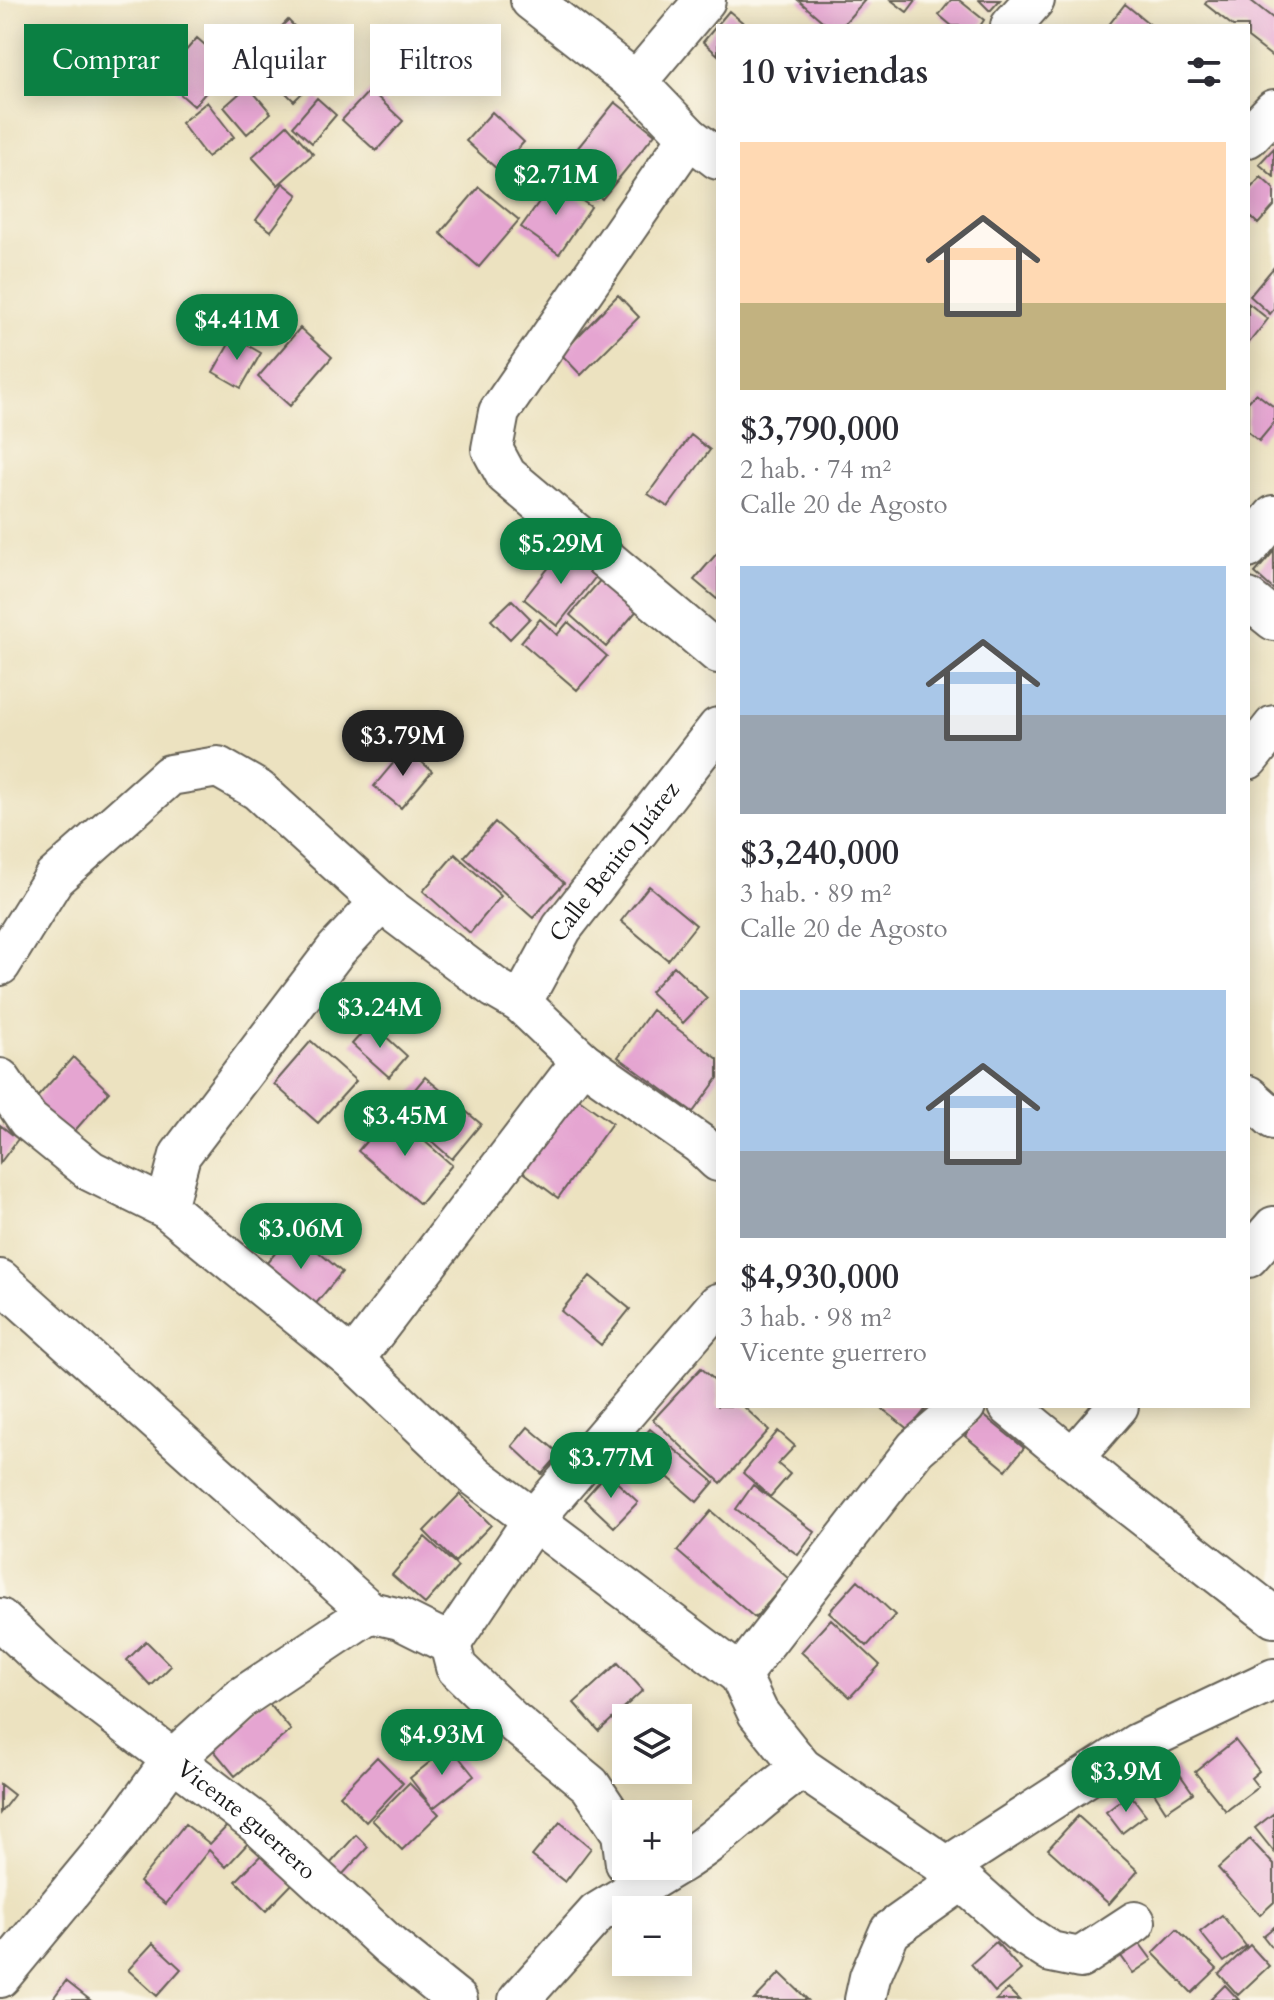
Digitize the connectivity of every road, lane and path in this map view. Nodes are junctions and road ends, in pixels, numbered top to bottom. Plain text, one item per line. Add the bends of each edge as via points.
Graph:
1 (531, 0) edge
2 (705, 0) edge
3 (1034, 0) edge
4 (1013, 24) edge
5 (636, 82) junction
6 (1274, 110) edge
7 (1250, 135) edge
8 (704, 148) edge
9 (1274, 516) edge
10 (1250, 546) edge
11 (1250, 601) edge
12 (1274, 620) edge
13 (716, 651) edge
14 (1274, 726) edge
15 (716, 731) edge
16 (1250, 756) edge
17 (381, 902) junction
18 (0, 965) edge
19 (521, 1003) junction
20 (582, 1061) junction
21 (0, 1079) edge
22 (1250, 1098) edge
23 (1274, 1119) edge
24 (712, 1143) edge
25 (166, 1208) junction
26 (1274, 1227) edge
27 (1250, 1255) edge
28 (0, 1280) edge
29 (716, 1306) edge
30 (353, 1360) junction
31 (963, 1408) edge
32 (1011, 1408) edge
33 (1116, 1408) edge
34 (1072, 1459) junction
35 (534, 1519) junction
36 (370, 1612) junction
37 (1274, 1617) edge
38 (0, 1619) edge
39 (450, 1644) junction
40 (740, 1675) junction
41 (1274, 1679) edge
42 (172, 1760) junction
43 (802, 1768) junction
44 (612, 1818) edge
45 (692, 1855) edge
46 (954, 1874) junction
47 (623, 1880) edge
48 (1135, 1922) dead end
49 (0, 1977) edge
50 (457, 2000) edge
51 (519, 2000) edge
52 (865, 2000) edge

1 - 5 street
2 - 5 street
3 - 4 street
5 - 8 street
6 - 7 street
8 - 13 street via 512,391 499,412 492,449 506,475
9 - 10 street
11 - 12 street
14 - 16 street
15 - 19 street, Calle Benito Juárez via 562,928
17 - 18 street via 258,790 218,767 170,775 54,878
17 - 19 street
17 - 25 street via 336,950 180,1155
19 - 20 street
20 - 24 street
20 - 30 street
21 - 25 street via 28,1120 91,1171
22 - 23 street
25 - 30 street
26 - 27 street
28 - 36 street
29 - 35 street
30 - 35 street via 475,1476
31 - 40 street via 916,1448
32 - 34 street
33 - 34 street
34 - 37 street
35 - 39 street
35 - 40 street
36 - 39 street via 400,1619
36 - 42 street via 238,1700
38 - 42 street via 49,1665
39 - 44 street via 456,1667 590,1785
40 - 43 street via 758,1713
41 - 46 street via 1137,1744
42 - 49 street, Vicente guerrero
42 - 50 street, Vicente guerrero via 256,1823
43 - 45 street
43 - 46 street
46 - 48 street via 1051,1952 1080,1958
46 - 52 street via 890,1931
47 - 51 street

